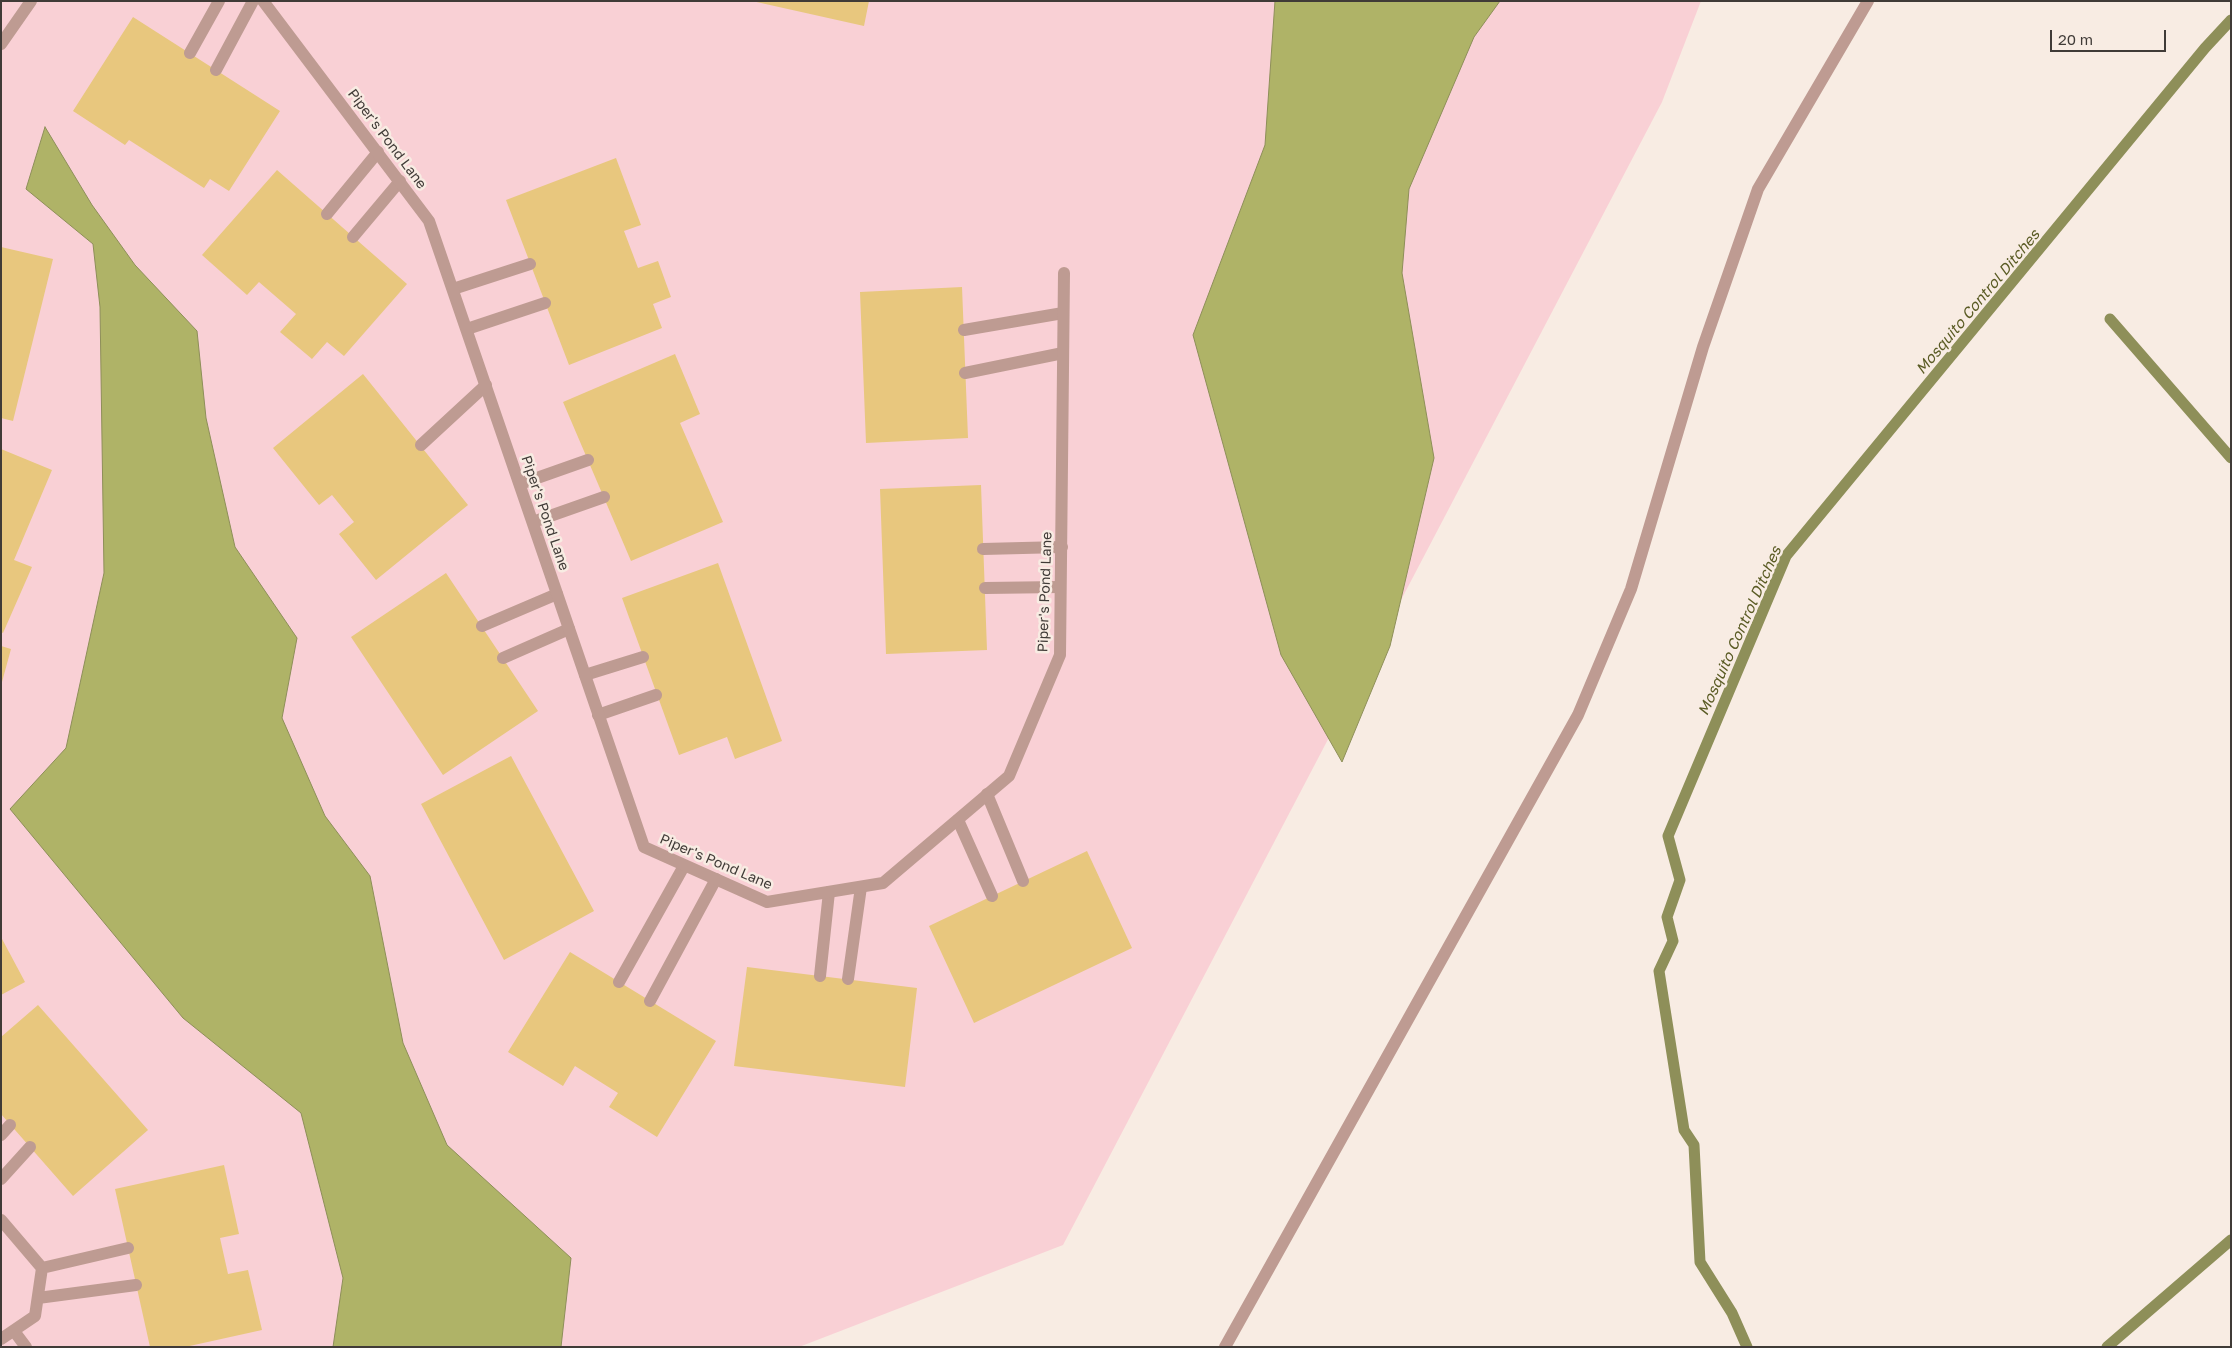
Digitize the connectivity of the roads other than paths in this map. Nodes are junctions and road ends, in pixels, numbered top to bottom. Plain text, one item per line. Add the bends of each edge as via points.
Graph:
1 (31, 1) edge
2 (218, 1) edge
3 (253, 1) edge
4 (263, 1) edge
5 (1868, 1) edge
6 (1, 44) edge
7 (190, 53) dead end
8 (216, 70) dead end
9 (378, 152) junction
10 (400, 181) junction
11 (327, 214) dead end
12 (353, 237) dead end
13 (530, 264) dead end
14 (1064, 273) dead end
15 (453, 289) junction
16 (545, 303) dead end
17 (1063, 313) junction
18 (467, 329) junction
19 (964, 330) dead end
20 (1063, 353) junction
21 (965, 373) dead end
22 (486, 385) junction
23 (421, 445) dead end
24 (588, 460) dead end
25 (520, 484) junction
26 (604, 497) dead end
27 (533, 522) junction
28 (1062, 548) junction
29 (983, 549) dead end
30 (1060, 587) junction
31 (985, 588) dead end
32 (557, 594) junction
33 (482, 626) dead end
34 (570, 629) junction
35 (642, 657) dead end
36 (503, 658) dead end
37 (585, 675) junction
38 (656, 694) dead end
39 (598, 715) junction
40 (987, 794) junction
41 (958, 820) junction
42 (684, 866) junction
43 (716, 879) junction
44 (1023, 881) dead end
45 (861, 887) junction
46 (830, 892) junction
47 (992, 896) dead end
48 (820, 976) dead end
49 (848, 979) dead end
50 (619, 982) dead end
51 (650, 1001) dead end
52 (10, 1125) dead end
53 (1, 1135) edge
54 (30, 1147) dead end
55 (1, 1179) edge
56 (1, 1220) edge
57 (128, 1248) dead end
58 (42, 1268) junction
59 (136, 1285) dead end
60 (38, 1298) junction
61 (14, 1331) junction
62 (1, 1339) edge
63 (26, 1347) edge
64 (1225, 1347) edge

1 - 6 street
2 - 7 street
3 - 8 street
4 - 9 street, Piper's Pond Lane
5 - 64 street via 1758,189 1704,348 1631,589 1578,715
9 - 10 street, Piper's Pond Lane
9 - 11 street
10 - 12 street
10 - 15 street, Piper's Pond Lane via 429,220
13 - 15 street
14 - 17 street, Piper's Pond Lane
15 - 18 street, Piper's Pond Lane
16 - 18 street
17 - 19 street
17 - 20 street, Piper's Pond Lane
18 - 22 street, Piper's Pond Lane
20 - 21 street
20 - 28 street, Piper's Pond Lane
22 - 23 street
22 - 25 street, Piper's Pond Lane
24 - 25 street
25 - 27 street, Piper's Pond Lane
26 - 27 street
27 - 32 street, Piper's Pond Lane
28 - 29 street
28 - 30 street, Piper's Pond Lane
30 - 31 street
30 - 40 street, Piper's Pond Lane via 1060,655 1009,776
32 - 33 street
32 - 34 street, Piper's Pond Lane
34 - 36 street
34 - 37 street, Piper's Pond Lane
35 - 37 street
37 - 39 street, Piper's Pond Lane
38 - 39 street
39 - 42 street, Piper's Pond Lane via 644,847
40 - 41 street, Piper's Pond Lane
40 - 44 street
41 - 45 street, Piper's Pond Lane via 884,883
41 - 47 street
42 - 43 street, Piper's Pond Lane
42 - 50 street
43 - 46 street, Piper's Pond Lane via 767,902
43 - 51 street
45 - 46 street, Piper's Pond Lane
45 - 49 street
46 - 48 street
52 - 53 street
54 - 55 street
56 - 58 street
57 - 58 street
58 - 60 street
59 - 60 street
60 - 61 street via 35,1316
61 - 62 street
61 - 63 street

